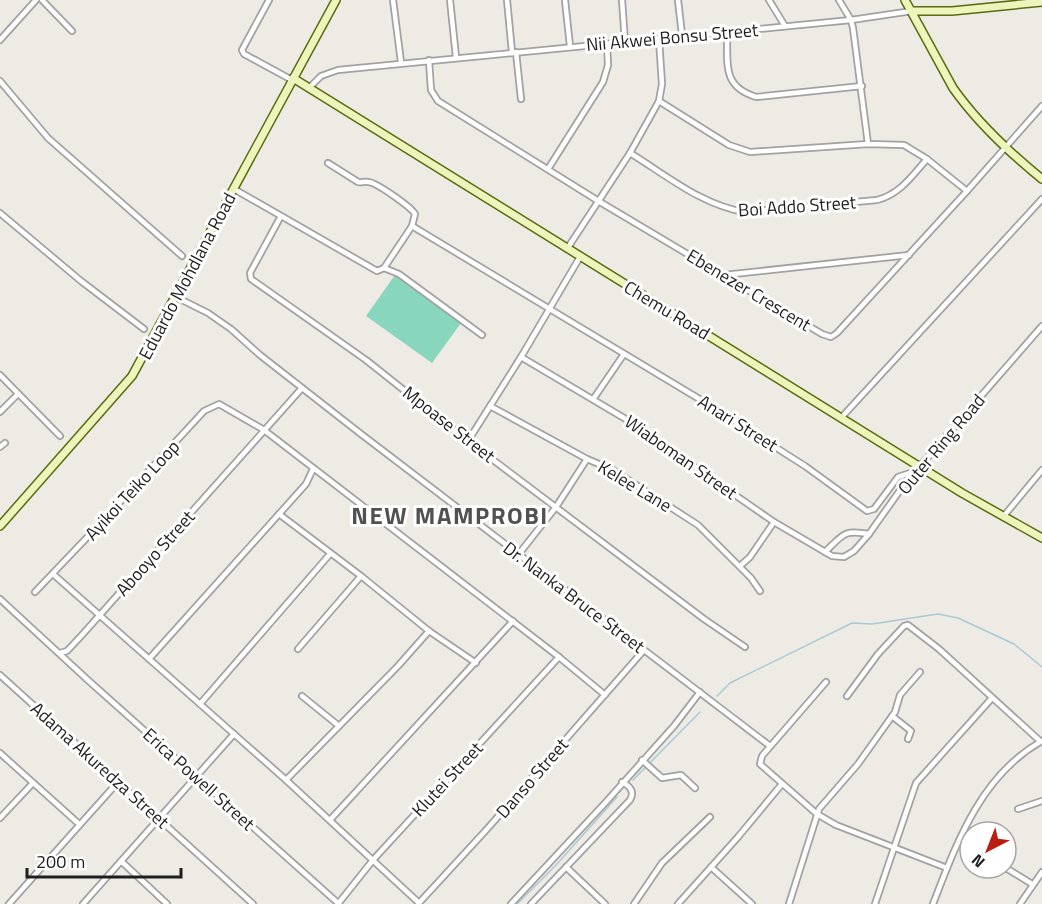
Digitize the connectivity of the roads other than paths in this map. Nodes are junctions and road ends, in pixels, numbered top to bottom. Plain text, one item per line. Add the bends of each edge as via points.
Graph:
1 (36, 0) edge
2 (42, 0) edge
3 (269, 0) edge
4 (336, 0) edge
5 (393, 0) edge
6 (450, 0) edge
7 (507, 0) edge
8 (565, 0) edge
9 (622, 0) edge
10 (678, 0) edge
11 (769, 0) edge
12 (839, 0) edge
13 (905, 0) edge
14 (1042, 2) edge
15 (912, 11) junction
16 (851, 20) junction
17 (785, 26) junction
18 (72, 31) dead end
19 (728, 32) junction
20 (682, 35) junction
21 (659, 39) junction
22 (0, 40) edge
23 (625, 42) junction
24 (607, 44) junction
25 (570, 46) junction
26 (514, 52) junction
27 (456, 57) junction
28 (429, 60) junction
29 (401, 62) junction
30 (293, 79) junction
31 (0, 81) edge
32 (862, 86) junction
33 (309, 88) junction
34 (521, 99) dead end
35 (659, 101) junction
36 (1042, 106) edge
37 (868, 144) junction
38 (1005, 146) junction
39 (630, 153) junction
40 (927, 159) junction
41 (328, 163) dead end
42 (548, 168) junction
43 (1042, 179) edge
44 (234, 189) junction
45 (967, 191) junction
46 (1042, 199) edge
47 (600, 202) junction
48 (0, 213) edge
49 (280, 216) junction
50 (412, 226) junction
51 (567, 249) junction
52 (909, 255) junction
53 (182, 256) dead end
54 (580, 257) junction
55 (384, 268) junction
56 (724, 275) junction
57 (176, 297) junction
58 (550, 308) junction
59 (1042, 326) edge
60 (144, 329) dead end
61 (482, 335) dead end
62 (624, 354) junction
63 (522, 357) junction
64 (0, 375) edge
65 (302, 388) junction
66 (18, 394) junction
67 (594, 398) junction
68 (490, 406) junction
69 (0, 412) edge
70 (841, 418) junction
71 (264, 430) junction
72 (60, 436) dead end
73 (468, 441) junction
74 (5, 443) dead end
75 (0, 447) edge
76 (587, 459) junction
77 (920, 466) junction
78 (314, 469) junction
79 (1042, 470) edge
80 (913, 472) junction
81 (556, 507) junction
82 (279, 514) junction
83 (1003, 517) junction
84 (774, 522) junction
85 (0, 526) edge
86 (869, 534) junction
87 (1042, 538) edge
88 (825, 552) junction
89 (330, 554) junction
90 (518, 555) junction
91 (839, 558) joint
92 (740, 566) junction
93 (53, 574) junction
94 (361, 576) junction
95 (760, 591) dead end
96 (35, 592) dead end
97 (0, 599) edge
98 (98, 615) junction
99 (513, 621) junction
100 (429, 631) junction
101 (745, 647) dead end
102 (298, 649) dead end
103 (644, 650) junction
104 (60, 653) junction
105 (559, 657) junction
106 (149, 659) junction
107 (476, 663) junction
108 (920, 672) dead end
109 (0, 675) edge
110 (826, 682) dead end
111 (700, 692) junction
112 (605, 695) junction
113 (303, 696) dead end
114 (847, 696) dead end
115 (992, 698) junction
116 (200, 704) junction
117 (892, 716) junction
118 (339, 726) junction
119 (234, 734) junction
120 (908, 739) dead end
121 (1041, 741) edge
122 (770, 746) junction
123 (0, 753) edge
124 (642, 760) junction
125 (196, 776) junction
126 (286, 780) junction
127 (118, 782) junction
128 (622, 782) junction
129 (33, 783) junction
130 (782, 784) junction
131 (695, 788) dead end
132 (1042, 801) edge
133 (1018, 809) dead end
134 (817, 814) junction
135 (710, 817) dead end
136 (159, 818) junction
137 (0, 819) edge
138 (330, 820) junction
139 (79, 824) junction
140 (895, 848) junction
141 (373, 860) junction
142 (122, 861) junction
143 (566, 867) junction
144 (711, 867) junction
145 (947, 868) junction
146 (1042, 872) edge
147 (1018, 875) edge
148 (1032, 884) junction
149 (165, 903) edge
150 (419, 903) edge
151 (9, 904) edge
152 (83, 904) edge
153 (253, 904) edge
154 (338, 904) edge
155 (511, 904) edge
156 (531, 904) edge
157 (605, 904) edge
158 (634, 904) edge
159 (678, 904) edge
160 (752, 904) edge
161 (789, 904) edge
162 (875, 904) edge
163 (933, 904) edge
164 (1020, 904) edge

1 - 22 street
2 - 18 street
3 - 30 street via 242,50
4 - 30 street, Eduardo Mohdlana Road
5 - 29 street
6 - 27 street
7 - 26 street
8 - 25 street
9 - 23 street
10 - 20 street
11 - 17 street
12 - 16 street
13 - 15 street
14 - 15 street, Nii Akwei Bonsu Street
15 - 16 street, Nii Akwei Bonsu Street
15 - 38 street via 952,88
16 - 17 street, Nii Akwei Bonsu Street
16 - 32 street
17 - 19 street, Nii Akwei Bonsu Street
19 - 20 street, Nii Akwei Bonsu Street
19 - 32 street via 728,74 746,94 756,97
20 - 21 street, Nii Akwei Bonsu Street
21 - 23 street, Nii Akwei Bonsu Street
21 - 35 street
23 - 24 street, Nii Akwei Bonsu Street
24 - 25 street, Nii Akwei Bonsu Street
24 - 42 street via 608,65 603,82
25 - 26 street, Nii Akwei Bonsu Street
26 - 27 street, Nii Akwei Bonsu Street
26 - 34 street
27 - 28 street, Nii Akwei Bonsu Street
28 - 29 street, Nii Akwei Bonsu Street
28 - 42 street, Ebenezer Crescent via 431,90 438,101
29 - 33 street, Nii Akwei Bonsu Street via 329,72
30 - 33 street, Chemu Road
30 - 44 street, Eduardo Mohdlana Road
31 - 53 street via 48,138
32 - 37 street
33 - 51 street, Chemu Road
35 - 37 street via 729,145 750,153
35 - 39 street
36 - 38 street, Ebenezer Crescent
37 - 40 street via 904,145
38 - 43 street
38 - 45 street, Ebenezer Crescent
39 - 40 street, Boi Addo Street via 710,202 745,212 888,197 899,191
39 - 47 street
40 - 45 street
41 - 50 street via 358,182 370,182 409,207 415,218
42 - 47 street, Ebenezer Crescent
44 - 49 street
44 - 57 street, Eduardo Mohdlana Road
45 - 52 street, Ebenezer Crescent
46 - 70 street
47 - 51 street
47 - 56 street, Ebenezer Crescent
48 - 60 street
49 - 55 street via 377,271
49 - 73 street, Mpoase Street via 250,273 251,279 366,360
50 - 55 street
50 - 58 street, Anari Street
51 - 54 street, Chemu Road
52 - 56 street
52 - 56 street, Ebenezer Crescent via 831,337
54 - 58 street
54 - 70 street, Chemu Road
55 - 61 street via 399,274
57 - 65 street, Dr. Nanka Bruce Street via 222,323
57 - 85 street, Eduardo Mohdlana Road via 127,384
58 - 62 street, Anari Street
58 - 63 street
59 - 77 street, Outer Ring Road
62 - 67 street
62 - 80 street, Anari Street via 781,450 867,511 874,509 898,477
63 - 67 street, Wiaboman Street
63 - 68 street
64 - 66 street
65 - 71 street, Abooyo Street
65 - 90 street, Dr. Nanka Bruce Street
66 - 69 street
66 - 72 street
67 - 84 street, Wiaboman Street
68 - 73 street
68 - 76 street, Kelee Lane
70 - 77 street, Chemu Road
71 - 78 street, Ayikoi Teiko Loop
71 - 93 street, Ayikoi Teiko Loop via 225,406 211,406
71 - 98 street, Abooyo Street
73 - 81 street, Mpoase Street
74 - 75 street
76 - 81 street
76 - 92 street, Kelee Lane via 613,470 698,525
77 - 80 street, Outer Ring Road
77 - 83 street, Chemu Road
78 - 82 street
78 - 99 street, Ayikoi Teiko Loop
79 - 83 street
80 - 86 street, Outer Ring Road
81 - 90 street
81 - 101 street, Mpoase Street
82 - 89 street
82 - 106 street
83 - 87 street, Chemu Road
84 - 88 street, Wiaboman Street
84 - 92 street
86 - 88 street via 847,533
86 - 91 street, Outer Ring Road via 850,555
88 - 91 street, Wiaboman Street
89 - 94 street
89 - 116 street
90 - 103 street, Dr. Nanka Bruce Street
92 - 95 street, Kelee Lane
93 - 96 street, Ayikoi Teiko Loop
93 - 98 street
94 - 100 street
94 - 102 street
97 - 104 street
98 - 104 street, Abooyo Street via 71,647
98 - 106 street
99 - 105 street, Ayikoi Teiko Loop
99 - 107 street
100 - 107 street
100 - 118 street
103 - 111 street, Dr. Nanka Bruce Street
103 - 112 street, Danso Street
104 - 125 street, Erica Powell Street
105 - 112 street, Ayikoi Teiko Loop
105 - 141 street, Klutei Street
106 - 116 street
107 - 138 street
108 - 117 street via 900,695
109 - 127 street, Adama Akuredza Street
110 - 122 street
111 - 122 street, Dr. Nanka Bruce Street
111 - 124 street
112 - 150 street, Danso Street
113 - 118 street
114 - 115 street via 878,654 908,625
115 - 121 street
115 - 140 street via 916,783
116 - 119 street
117 - 120 street via 911,731
117 - 134 street
118 - 126 street
119 - 125 street
119 - 126 street
121 - 145 street via 1014,761 991,786 968,819
122 - 130 street via 760,764
123 - 129 street
124 - 128 street
124 - 131 street via 662,778 681,775
125 - 136 street
125 - 154 street, Erica Powell Street
126 - 138 street
127 - 136 street, Adama Akuredza Street
127 - 139 street
128 - 143 street via 632,791 630,800
128 - 155 street
129 - 137 street
129 - 139 street
130 - 134 street
130 - 144 street
132 - 133 street
134 - 140 street
134 - 161 street
135 - 158 street via 662,862
136 - 142 street
136 - 153 street, Adama Akuredza Street
138 - 141 street
139 - 151 street
140 - 145 street
140 - 162 street
141 - 150 street
141 - 154 street, Klutei Street
142 - 149 street
142 - 152 street
143 - 156 street
143 - 157 street
144 - 159 street
144 - 160 street
145 - 163 street
146 - 148 street
147 - 148 street
148 - 164 street

